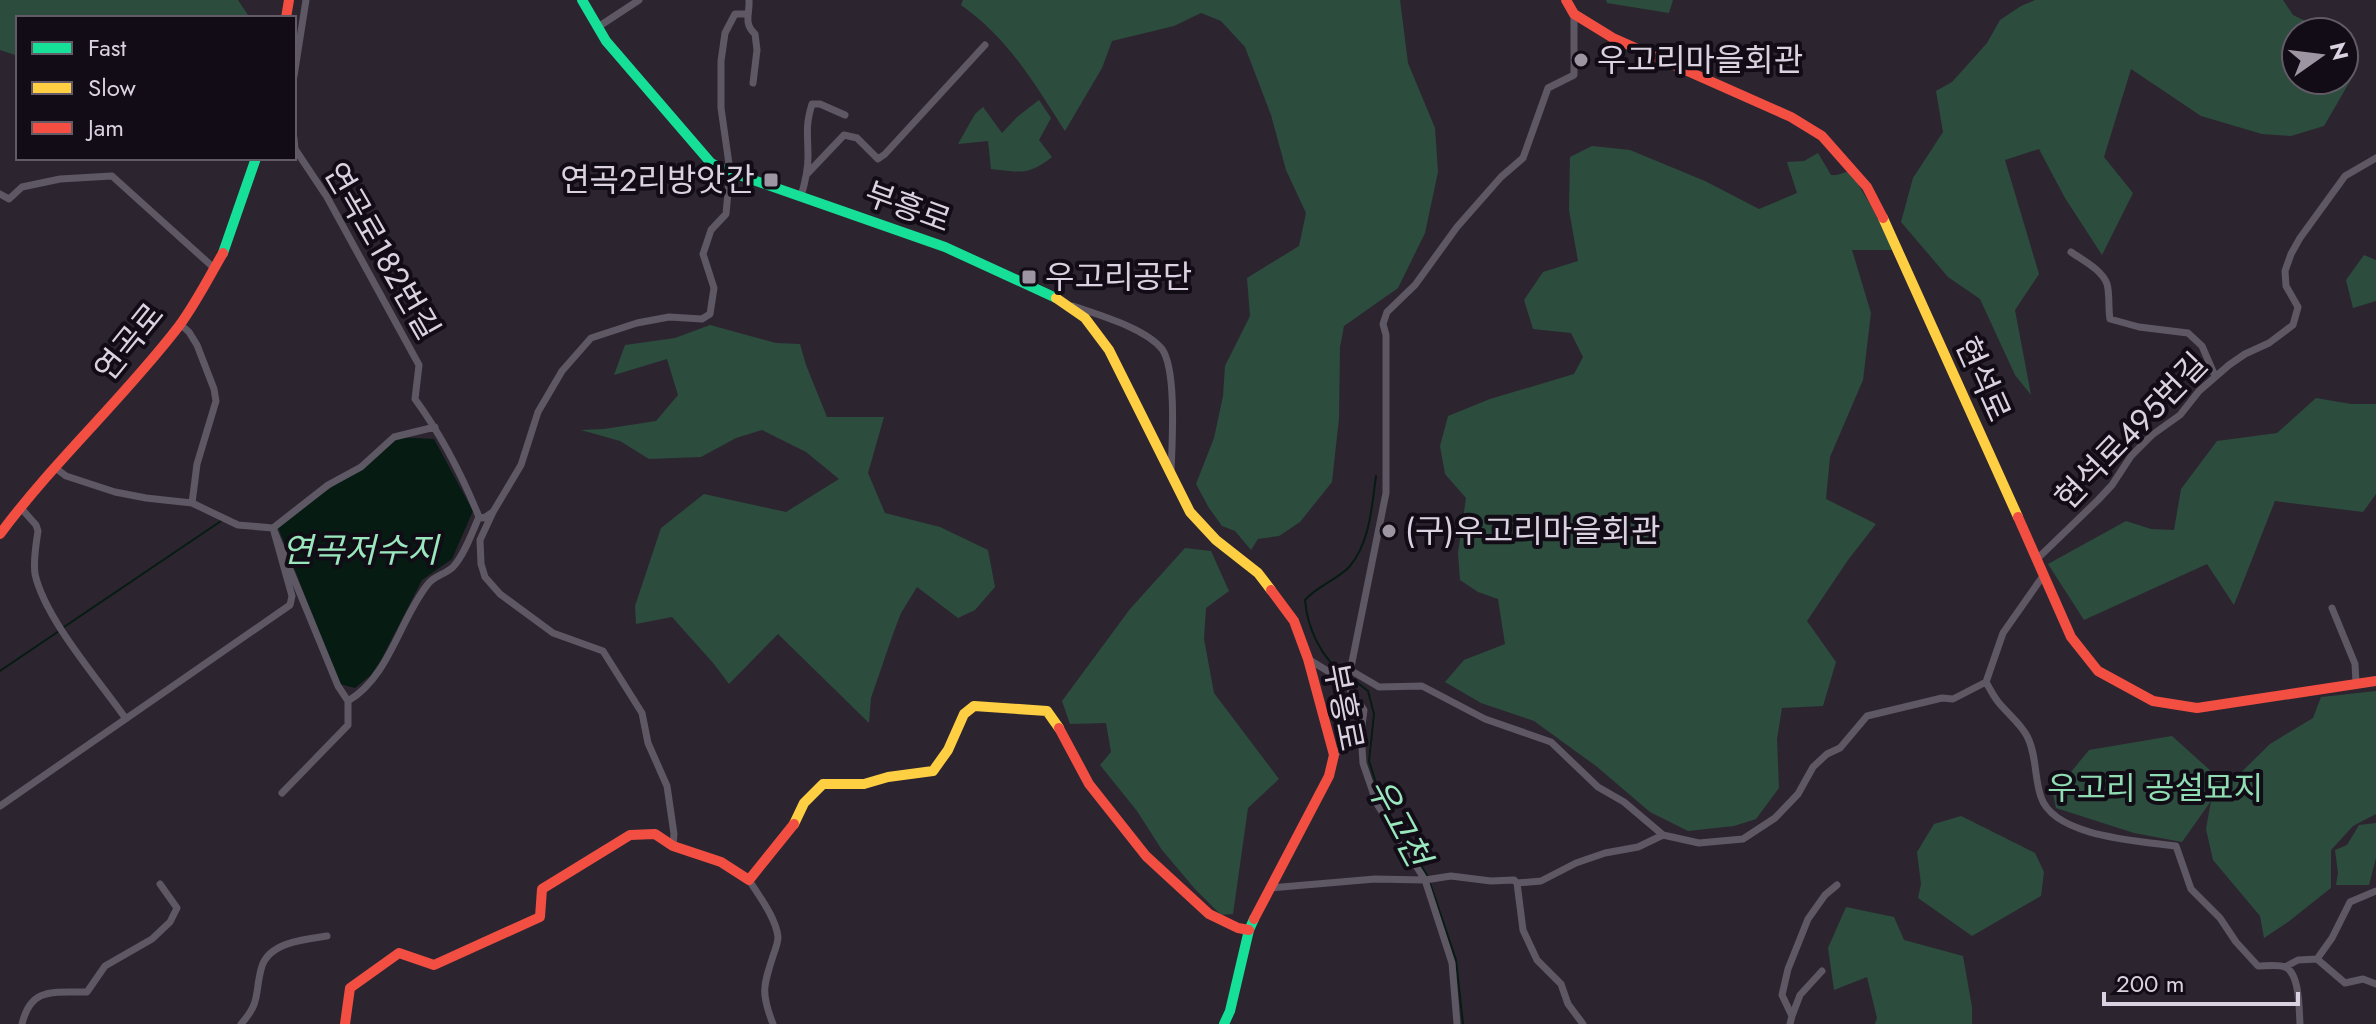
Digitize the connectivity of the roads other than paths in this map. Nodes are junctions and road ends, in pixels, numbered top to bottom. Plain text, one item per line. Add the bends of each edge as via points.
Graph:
1 (306, 0) edge
2 (582, 0) edge
3 (639, 0) edge
4 (749, 0) edge
5 (1566, 0) edge
6 (746, 14) junction
7 (1574, 14) junction
8 (598, 27) junction
9 (985, 45) dead end
10 (296, 63) edge
11 (753, 83) dead end
12 (845, 115) dead end
13 (296, 150) edge
14 (2376, 158) edge
15 (255, 160) edge
16 (730, 171) junction
17 (807, 174) junction
18 (0, 194) edge
19 (801, 196) junction
20 (2071, 252) dead end
21 (214, 268) junction
22 (1064, 302) junction
23 (180, 324) junction
24 (2215, 376) junction
25 (435, 427) junction
26 (54, 467) junction
27 (1171, 475) junction
28 (192, 503) junction
29 (20, 507) junction
30 (493, 512) junction
31 (479, 517) junction
32 (273, 528) junction
33 (0, 534) edge
34 (2036, 560) junction
35 (2043, 576) junction
36 (2332, 608) dead end
37 (1308, 659) junction
38 (1347, 676) junction
39 (2376, 681) edge
40 (1986, 682) junction
41 (2356, 683) junction
42 (348, 701) junction
43 (126, 719) junction
44 (1361, 733) junction
45 (1334, 755) junction
46 (282, 793) dead end
47 (0, 806) edge
48 (1663, 835) junction
49 (673, 846) junction
50 (749, 880) junction
51 (1425, 880) junction
52 (1517, 883) junction
53 (160, 884) dead end
54 (1837, 885) dead end
55 (1269, 888) junction
56 (2376, 891) edge
57 (1249, 930) junction
58 (327, 936) dead end
59 (2317, 959) junction
60 (2285, 967) junction
61 (1822, 971) dead end
62 (2376, 984) edge
63 (1791, 1020) edge
64 (22, 1024) edge
65 (241, 1024) edge
66 (345, 1024) edge
67 (773, 1024) edge
68 (1224, 1024) edge
69 (1457, 1024) edge
70 (1583, 1024) edge
71 (2300, 1024) edge

1 - 10 street
2 - 8 street, 부흥로
3 - 8 street
4 - 6 street
5 - 7 street, 현석로
6 - 11 street via 757,50
6 - 16 street via 735,14 725,33 721,61
7 - 34 street, 현석로 via 1613,38 1791,117 1822,136 1846,161 1886,223
7 - 38 street via 1574,75 1548,88 1523,158 1387,312 1386,493
8 - 16 street, 부흥로 via 691,142 711,163
9 - 17 street via 885,154 878,159 857,138 844,135
12 - 17 street via 812,104 806,125
13 - 25 street, 연곡로182번길 via 419,365 415,399
14 - 24 street, 현석로495번길 via 2345,176 2291,254 2285,271 2286,286 2298,307 2293,325
15 - 21 street, 연곡로
16 - 19 street, 부흥로
16 - 30 street via 726,214 711,230 703,254 714,288 710,314 637,323 591,338 562,371 538,412 521,465
17 - 19 street
18 - 21 street via 9,199 22,187 112,176
19 - 22 street, 부흥로 via 945,247
20 - 24 street via 2107,283 2110,319 2188,333 2202,346
21 - 23 street, 연곡로
22 - 27 street, 부흥로 via 1085,318 1109,350
22 - 27 street, 부흥로 via 1122,324 1160,347 1168,360
23 - 26 street, 연곡로
23 - 28 street via 197,345 216,401 197,464
24 - 34 street, 현석로495번길 via 2180,415 2131,456 2112,485
25 - 31 street, 연곡로182번길
25 - 32 street via 394,437 361,467 328,485
26 - 28 street via 115,492
26 - 29 street, 연곡로
27 - 37 street, 부흥로 via 1190,512 1258,573 1294,621
28 - 32 street via 229,522
29 - 33 street, 연곡로
29 - 43 street via 36,525 40,594
30 - 31 street
30 - 49 street via 480,540 485,577 553,633 603,651 642,713 648,743 667,786
31 - 42 street via 453,567 430,581 372,679
32 - 42 street
32 - 43 street via 290,605
34 - 35 street, 현석로
35 - 40 street via 2003,633
35 - 41 street, 현석로 via 2071,637 2098,671 2153,701 2197,708
36 - 41 street via 2355,664
37 - 38 street
37 - 45 street, 부흥로
38 - 44 street via 1364,710
38 - 48 street via 1379,687 1422,686 1485,719 1551,742 1598,787
39 - 41 street, 현석로
40 - 48 street via 1953,699 1867,716 1840,748 1813,767 1798,794 1775,818 1743,839 1699,843
40 - 60 street via 2029,740 2048,812 2111,837 2176,846 2191,889 2236,942 2258,966
42 - 46 street via 348,725
43 - 47 street
44 - 45 street
44 - 51 street via 1363,763 1377,804
45 - 55 street, 부흥로 via 1329,776
48 - 52 street via 1576,863 1541,881
49 - 50 street via 721,862
49 - 66 street via 655,834 630,835 542,889 540,917 434,965 399,953 350,988
50 - 57 street via 823,784 864,784 933,771 964,714 974,706 1047,711 1089,784 1146,856 1209,914
50 - 67 street via 778,939 763,992
51 - 52 street via 1451,876
51 - 55 street
51 - 69 street via 1452,963
52 - 70 street via 1523,930 1537,960 1561,984
53 - 64 street via 177,908 170,922 105,966 87,992 39,996 26,1009
54 - 63 street via 1808,919 1788,969 1782,995
55 - 57 street, 부흥로
56 - 59 street via 2350,902
57 - 68 street, 부흥로
58 - 65 street via 296,941 269,954 262,965 258,997
59 - 60 street
59 - 62 street via 2345,983 2363,979
60 - 71 street via 2296,983
61 - 63 street via 1800,995

